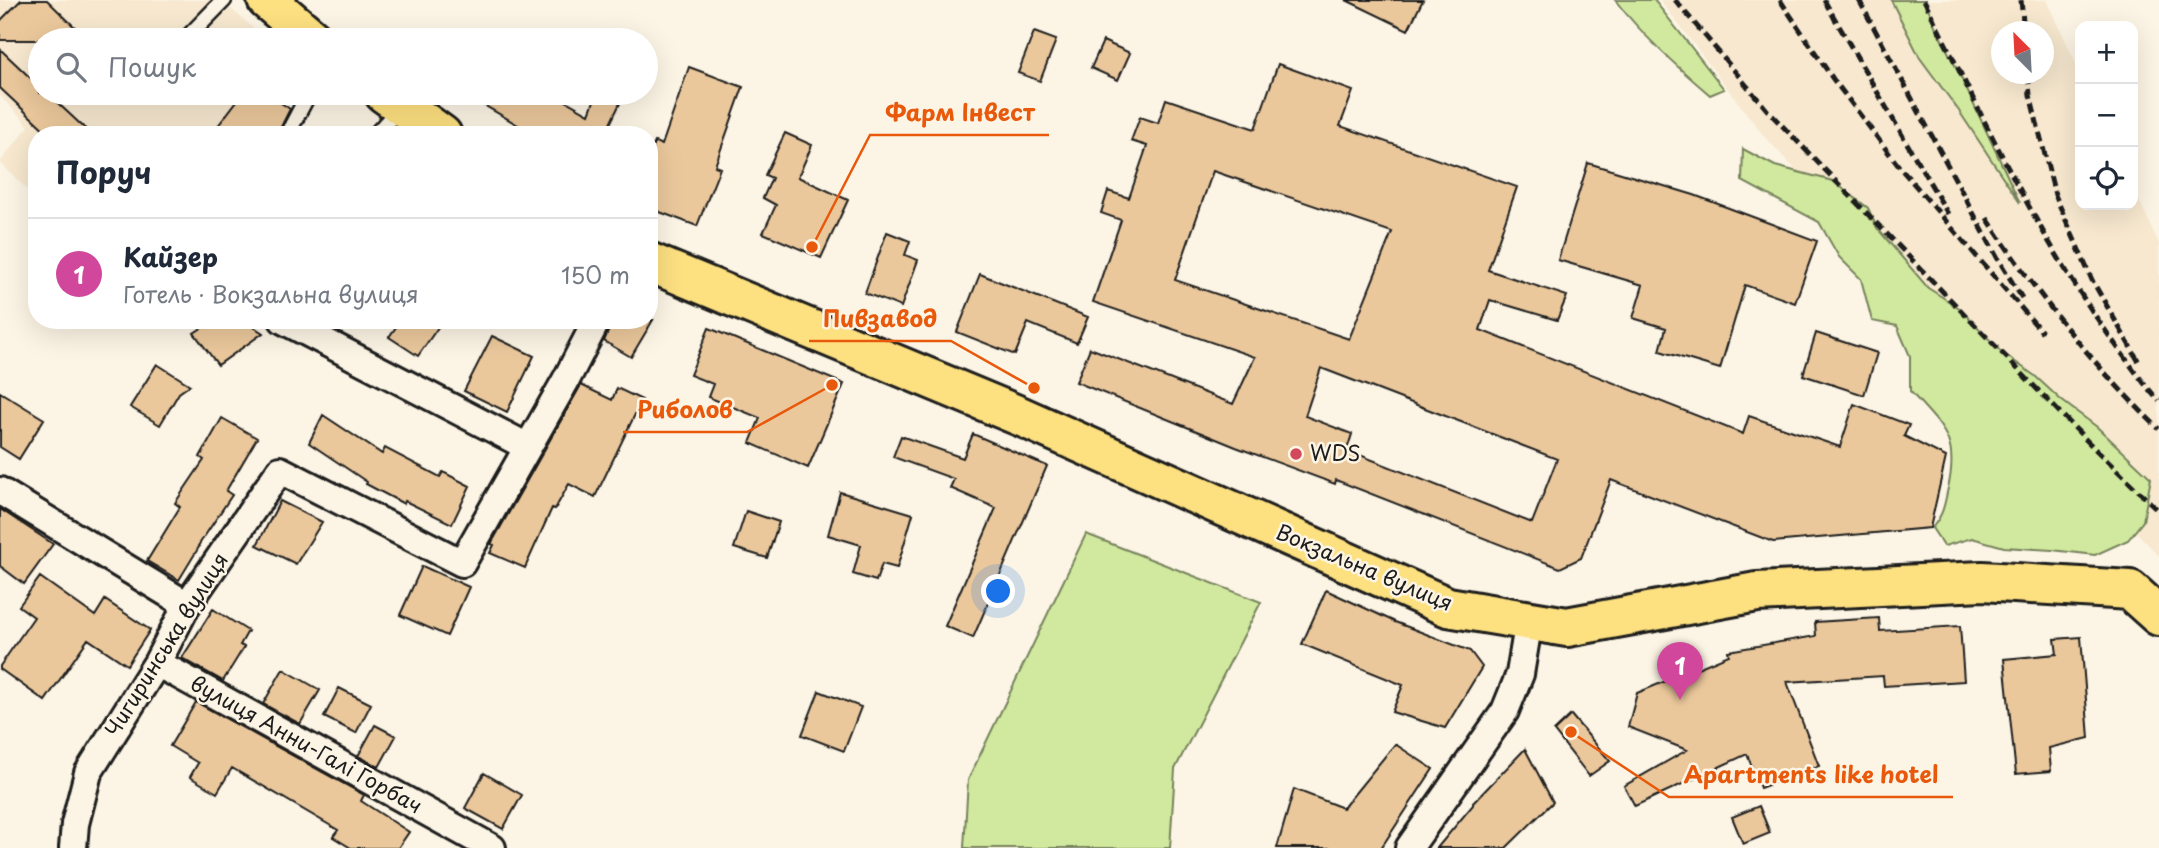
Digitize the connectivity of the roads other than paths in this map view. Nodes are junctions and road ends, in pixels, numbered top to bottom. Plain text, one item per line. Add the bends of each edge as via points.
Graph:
1 (224, 0) edge
2 (267, 0) edge
3 (197, 28) edge
4 (300, 28) edge
5 (303, 105) edge
6 (390, 105) edge
7 (401, 105) edge
8 (292, 126) edge
9 (380, 126) edge
10 (430, 126) edge
11 (658, 265) edge
12 (300, 329) edge
13 (592, 329) edge
14 (528, 447) junction
15 (0, 491) edge
16 (187, 605) junction
17 (2159, 617) edge
18 (1529, 620) junction
19 (157, 663) junction
20 (73, 848) edge
21 (492, 848) edge
22 (1409, 848) edge

1 - 3 lane
2 - 4 main road
5 - 8 lane
6 - 9 lane
7 - 10 main road
11 - 18 main road, Вокзальна вулиця via 1033,422 1448,607
12 - 14 street
13 - 14 street, Чигиринська вулиця
14 - 16 street, Чигиринська вулиця via 462,562 280,470
15 - 16 street
16 - 19 street, Чигиринська вулиця
17 - 18 main road, Вокзальна вулиця via 2130,590 1982,581 1756,592 1567,626
18 - 22 street via 1520,674 1505,711
19 - 20 street, Чигиринська вулиця via 88,773
19 - 21 street, вулиця Анни-Галі Горбач

